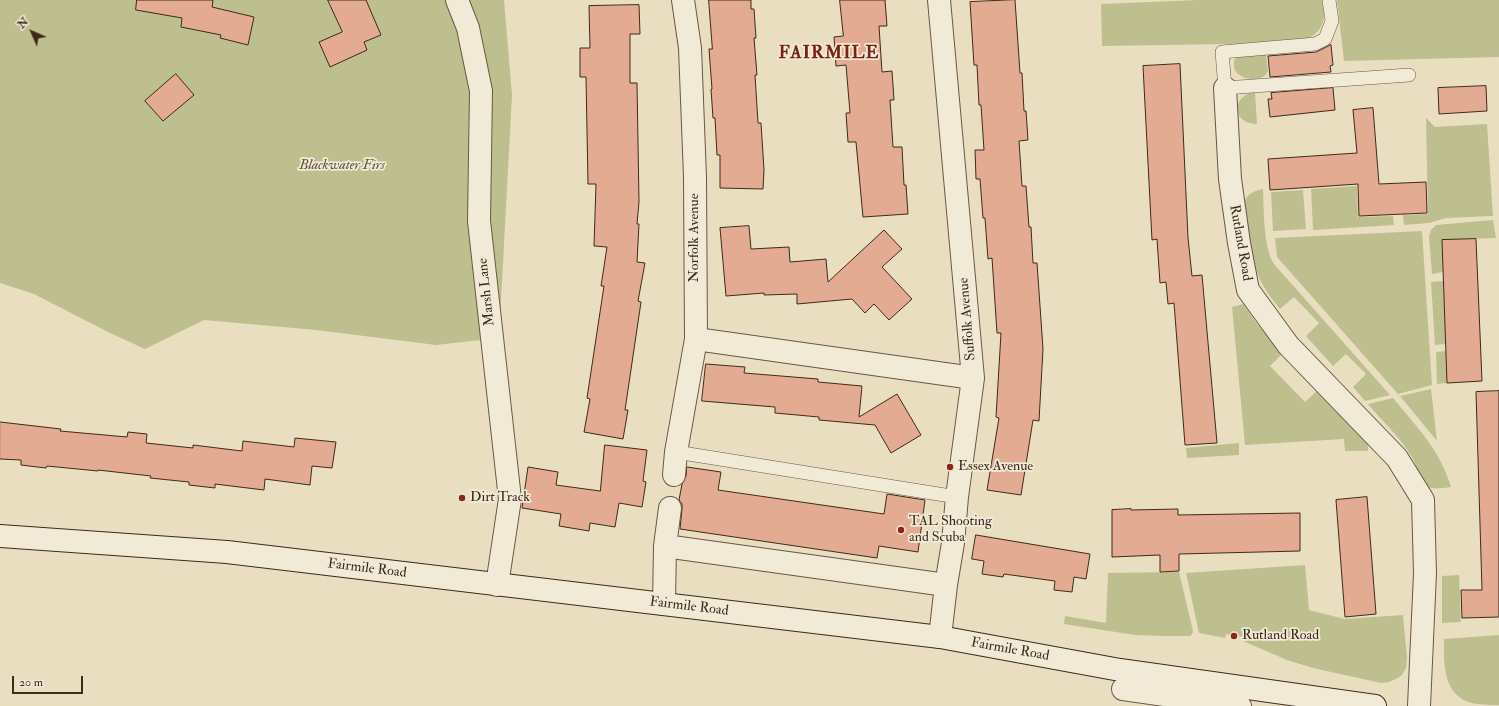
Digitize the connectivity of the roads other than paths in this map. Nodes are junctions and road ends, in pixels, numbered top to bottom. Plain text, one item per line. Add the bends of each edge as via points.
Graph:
1 (457, 0) edge
2 (683, 0) edge
3 (940, 0) edge
4 (1329, 0) edge
5 (1409, 75) dead end
6 (1226, 88) junction
7 (696, 339) junction
8 (973, 378) junction
9 (676, 452) junction
10 (674, 475) dead end
11 (957, 497) junction
12 (670, 508) dead end
13 (0, 536) edge
14 (666, 546) junction
15 (497, 585) junction
16 (946, 585) junction
17 (664, 604) junction
18 (940, 637) junction
19 (1123, 688) edge
20 (1364, 705) edge
21 (1240, 706) edge
22 (1419, 706) edge

1 - 15 street, Marsh Lane via 468,28 481,91 479,221 510,499
2 - 7 street, Norfolk Avenue via 690,48
3 - 8 street, Suffolk Avenue
4 - 6 lane, Rutland Road via 1332,21 1325,39 1315,44 1222,52
5 - 6 lane
6 - 22 street, Rutland Road via 1230,179 1248,290 1288,345 1397,458 1423,500 1425,573
7 - 8 street
7 - 9 street, Norfolk Avenue
8 - 11 street, Suffolk Avenue
9 - 10 street, Norfolk Avenue
9 - 11 lane
11 - 16 street, Suffolk Avenue
12 - 14 street
13 - 15 street, Fairmile Road via 227,552
14 - 16 street
14 - 17 street
15 - 17 street, Fairmile Road
16 - 18 street, Suffolk Avenue
17 - 18 street, Fairmile Road
18 - 19 street, Fairmile Road
19 - 20 street, Fairmile Road
19 - 21 street

